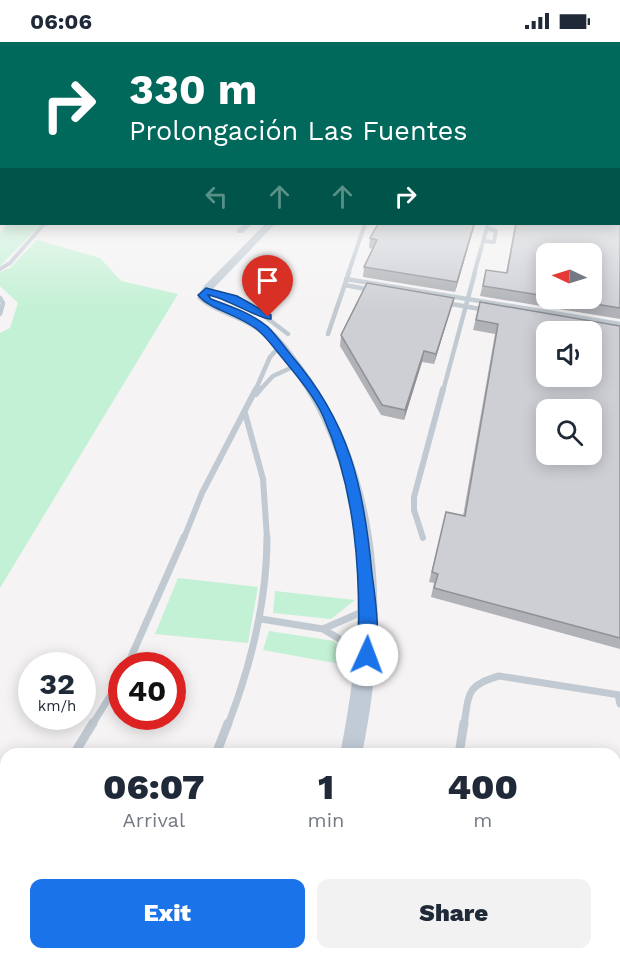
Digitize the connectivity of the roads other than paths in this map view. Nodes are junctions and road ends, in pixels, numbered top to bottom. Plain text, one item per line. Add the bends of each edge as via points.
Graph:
1 (43, 225) edge
2 (247, 225) edge
3 (269, 225) edge
4 (365, 225) edge
5 (487, 226) edge
6 (240, 231) dead end
7 (483, 241) junction
8 (0, 269) edge
9 (346, 279) junction
10 (345, 285) junction
11 (0, 298) edge
12 (422, 298) edge
13 (468, 299) junction
14 (444, 302) edge
15 (466, 306) junction
16 (488, 310) edge
17 (0, 314) edge
18 (620, 324) edge
19 (328, 334) dead end
20 (284, 340) junction
21 (295, 366) junction
22 (254, 397) junction
23 (245, 413) junction
24 (423, 539) dead end
25 (368, 609) junction
26 (261, 619) junction
27 (323, 628) junction
28 (133, 652) edge
29 (367, 655) junction
30 (619, 695) edge
31 (108, 699) edge
32 (620, 704) edge
33 (78, 748) edge
34 (218, 748) edge
35 (353, 748) edge
36 (460, 748) edge

1 - 8 lane
2 - 6 street
3 - 20 street via 203,298 238,312
4 - 9 lane
5 - 7 lane
5 - 7 lane via 496,231 494,242
7 - 13 lane
9 - 10 lane
9 - 13 lane
10 - 12 lane
10 - 19 lane
11 - 17 lane
13 - 15 lane
13 - 18 lane
14 - 15 lane
15 - 16 lane
15 - 24 lane via 414,497
20 - 21 street
20 - 22 lane via 266,365
21 - 22 lane via 273,376
21 - 25 street via 329,415 352,482 360,516
22 - 23 lane
23 - 26 lane via 265,499 266,576
23 - 28 lane via 202,493
25 - 27 lane
25 - 29 street
26 - 27 lane
26 - 34 lane
27 - 29 lane
29 - 35 street
30 - 32 lane
30 - 36 lane via 500,676 480,681 469,691
31 - 33 lane

